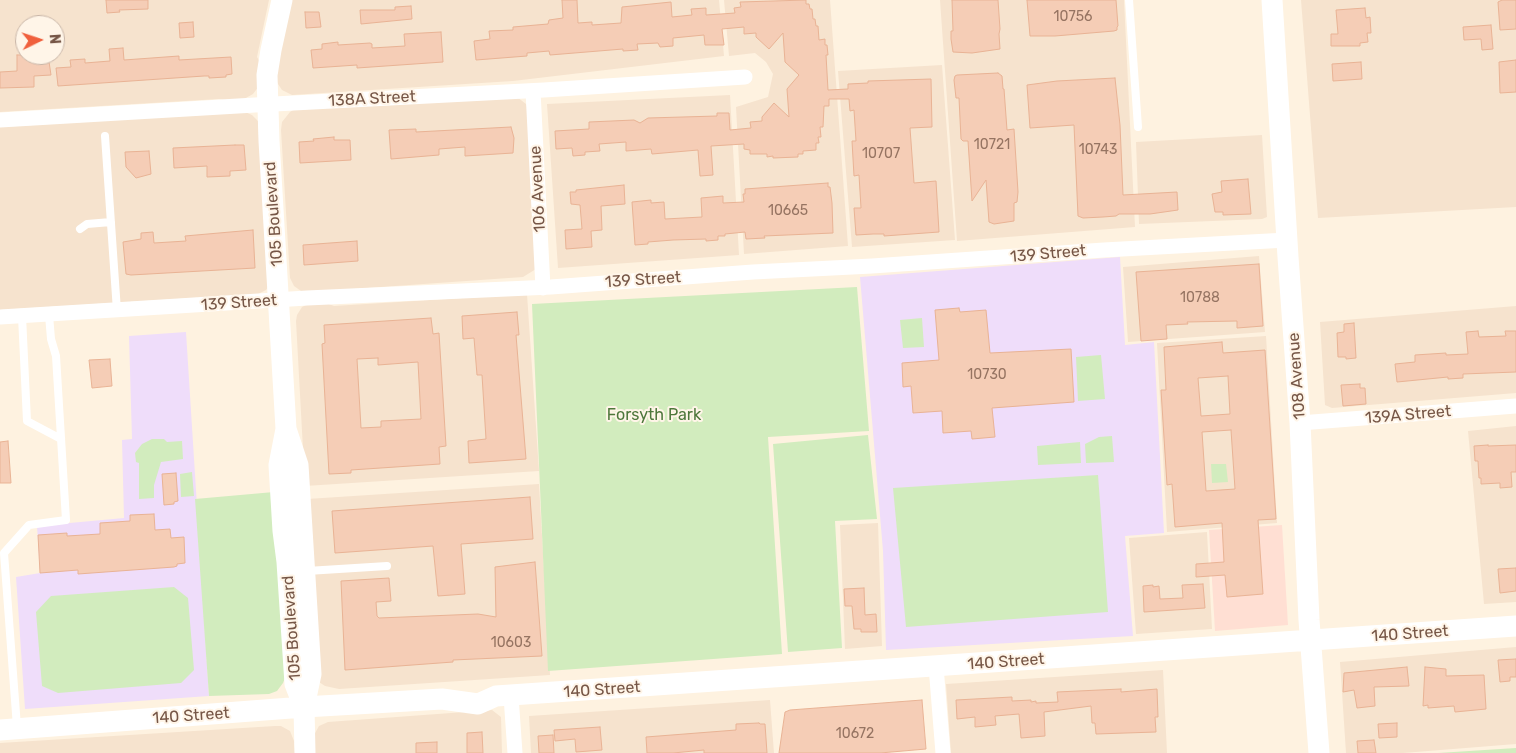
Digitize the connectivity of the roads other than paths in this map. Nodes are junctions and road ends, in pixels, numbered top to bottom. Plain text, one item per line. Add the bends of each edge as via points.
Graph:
1 (282, 0) edge
2 (1130, 0) edge
3 (1272, 0) edge
4 (744, 77) dead end
5 (533, 91) junction
6 (268, 104) junction
7 (0, 120) edge
8 (1138, 127) dead end
9 (105, 136) dead end
10 (111, 222) junction
11 (80, 229) dead end
12 (1287, 240) junction
13 (543, 288) junction
14 (280, 300) junction
15 (117, 311) junction
16 (49, 315) junction
17 (22, 316) junction
18 (0, 317) edge
19 (1516, 406) edge
20 (1300, 423) junction
21 (286, 429) junction
22 (61, 439) junction
23 (387, 566) dead end
24 (304, 571) junction
25 (1516, 626) edge
26 (1311, 641) junction
27 (936, 666) junction
28 (503, 696) junction
29 (304, 707) junction
30 (8, 730) edge
31 (305, 753) edge
32 (515, 753) edge
33 (943, 753) edge
34 (1319, 753) edge

1 - 6 main road, 105 Boulevard via 270,50
2 - 8 lane
3 - 12 main road, 108 Avenue
4 - 5 street, 138A Street
5 - 6 street, 138A Street
5 - 13 street, 106 Avenue
6 - 7 street, 138A Street
6 - 14 main road, 105 Boulevard
9 - 10 lane
10 - 11 lane via 87,224
10 - 15 lane
12 - 13 street, 139 Street
12 - 20 main road, 108 Avenue
13 - 14 street, 139 Street
14 - 15 street, 139 Street
14 - 21 main road, 105 Boulevard
15 - 16 street, 139 Street
16 - 17 street, 139 Street
16 - 22 lane via 56,356
17 - 18 street, 139 Street
17 - 22 lane via 27,421
19 - 20 street, 139A Street
20 - 26 main road, 108 Avenue
21 - 24 main road, 105 Boulevard via 298,465
21 - 29 main road, 105 Boulevard via 278,466 279,482 288,562 295,684
22 - 30 lane via 66,520 29,525 4,553
23 - 24 lane
24 - 29 main road, 105 Boulevard via 311,674
25 - 26 main road, 140 Street
26 - 27 main road, 140 Street
26 - 34 main road, 108 Avenue
27 - 28 main road, 140 Street
27 - 33 street
28 - 29 main road, 140 Street via 477,688 442,699
28 - 32 street
29 - 30 main road, 140 Street
29 - 31 main road, 105 Boulevard

